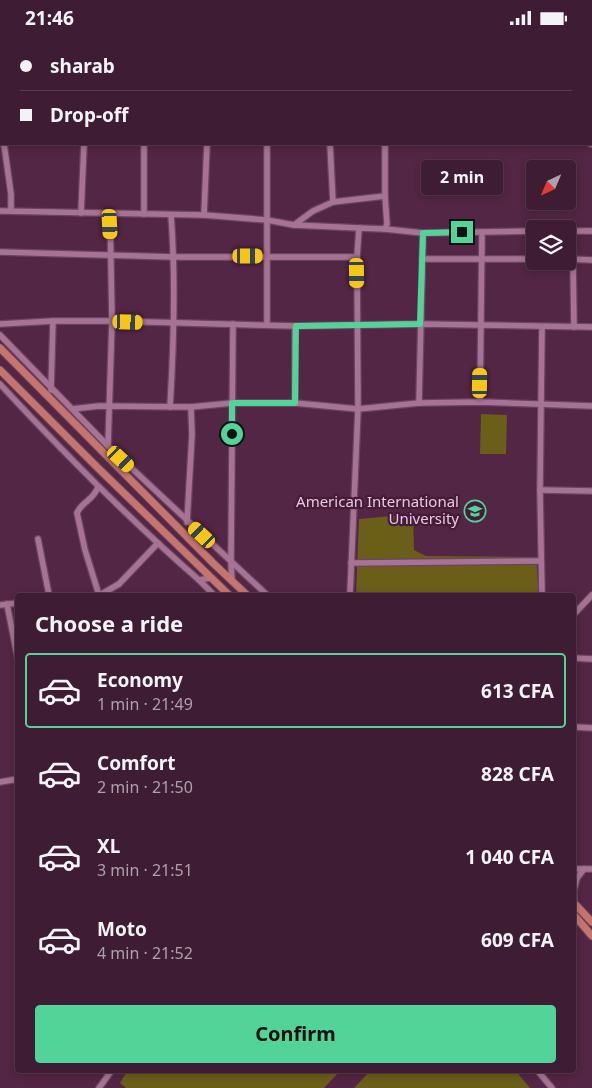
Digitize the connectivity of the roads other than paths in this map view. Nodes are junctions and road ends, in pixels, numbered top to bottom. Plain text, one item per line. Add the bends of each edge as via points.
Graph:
1 (4, 145) edge
2 (84, 145) edge
3 (144, 145) edge
4 (207, 145) edge
5 (267, 145) edge
6 (330, 145) edge
7 (384, 145) edge
8 (385, 196) junction
9 (333, 202) junction
10 (11, 210) junction
11 (0, 211) edge
12 (81, 213) junction
13 (110, 213) junction
14 (144, 214) junction
15 (171, 215) junction
16 (204, 215) junction
17 (267, 220) junction
18 (294, 225) junction
19 (359, 227) junction
20 (386, 229) junction
21 (526, 231) edge
22 (576, 231) edge
23 (592, 231) edge
24 (482, 232) junction
25 (423, 233) junction
26 (0, 252) edge
27 (112, 254) junction
28 (267, 256) junction
29 (174, 257) junction
30 (357, 257) junction
31 (422, 259) junction
32 (482, 259) junction
33 (526, 259) edge
34 (576, 259) edge
35 (592, 260) edge
36 (571, 270) edge
37 (53, 321) junction
38 (112, 321) junction
39 (175, 323) junction
40 (0, 324) edge
41 (233, 324) junction
42 (268, 324) junction
43 (358, 324) junction
44 (420, 324) junction
45 (481, 325) junction
46 (296, 326) junction
47 (542, 327) junction
48 (574, 327) junction
49 (592, 327) edge
50 (0, 335) edge
51 (0, 348) edge
52 (0, 370) edge
53 (0, 384) edge
54 (51, 390) junction
55 (480, 402) junction
56 (232, 403) junction
57 (295, 403) junction
58 (419, 403) junction
59 (542, 404) junction
60 (592, 406) edge
61 (109, 407) junction
62 (170, 407) junction
63 (191, 407) junction
64 (72, 409) junction
65 (358, 409) junction
66 (108, 446) junction
67 (98, 487) junction
68 (540, 490) junction
69 (592, 491) edge
70 (188, 522) junction
71 (38, 539) dead end
72 (158, 543) junction
73 (541, 561) junction
74 (230, 563) junction
75 (351, 563) junction
76 (210, 578) junction
77 (199, 580) junction
78 (232, 581) junction
79 (49, 593) edge
80 (99, 593) edge
81 (103, 593) edge
82 (212, 593) edge
83 (227, 593) edge
84 (245, 593) edge
85 (265, 593) edge
86 (350, 593) edge
87 (542, 593) edge
88 (592, 595) edge
89 (15, 603) edge
90 (7, 604) junction
91 (0, 605) edge
92 (576, 612) edge
93 (15, 645) edge
94 (576, 658) edge
95 (592, 659) edge
96 (576, 727) edge
97 (592, 728) edge
98 (15, 780) edge
99 (0, 782) edge
100 (576, 869) edge
101 (584, 869) junction
102 (592, 869) edge
103 (576, 883) edge
104 (576, 906) edge
105 (576, 917) edge
106 (592, 922) edge
107 (592, 936) edge
108 (110, 1073) edge
109 (540, 1073) edge
110 (103, 1087) edge
111 (552, 1088) edge

1 - 10 street
2 - 12 street
3 - 14 street
4 - 16 street
5 - 17 street
6 - 9 street
7 - 8 street
8 - 9 street
8 - 20 street
9 - 18 street
10 - 11 street
10 - 12 street
12 - 13 street
13 - 14 street
13 - 27 street
14 - 15 street
15 - 16 street
15 - 29 street
16 - 17 street
17 - 18 street
17 - 28 street
18 - 19 street
19 - 20 street
19 - 30 street
20 - 25 street
21 - 24 street
22 - 23 street
24 - 25 street
24 - 32 street
25 - 31 street
26 - 27 street
27 - 29 street
27 - 38 street
28 - 29 street
28 - 30 street
28 - 42 street
29 - 39 street
30 - 43 street
31 - 32 street
31 - 44 street
32 - 33 street
32 - 45 street
34 - 35 street
36 - 48 street
37 - 38 street
37 - 40 street
37 - 54 street
38 - 39 street
38 - 61 street
39 - 41 street
39 - 62 street
41 - 42 street
41 - 56 street
42 - 46 street
43 - 44 street
43 - 46 street
43 - 65 street
44 - 45 street
44 - 58 street
45 - 47 street
45 - 55 street
46 - 57 street
47 - 48 street
47 - 59 street
48 - 49 street
50 - 54 street
51 - 78 main road
52 - 76 main road
53 - 67 street
54 - 64 street
55 - 58 street
55 - 59 street
56 - 57 street
56 - 63 street
56 - 74 street
57 - 65 street
58 - 65 street
59 - 60 street
59 - 68 street
61 - 62 street
61 - 64 street
61 - 66 street
62 - 63 street
63 - 70 street
64 - 66 street
65 - 75 street
66 - 70 street
67 - 72 street
67 - 80 street via 95,496 77,513
68 - 69 street
68 - 73 street
70 - 74 street
71 - 79 street
72 - 77 street
72 - 81 street via 119,584
73 - 75 street
73 - 87 street
74 - 78 street
74 - 85 street
75 - 86 street
76 - 77 street
76 - 83 main road
77 - 82 street
78 - 84 main road
88 - 92 street
89 - 90 street
90 - 91 street
90 - 93 street
94 - 95 street
96 - 97 street
98 - 99 street
100 - 101 street
101 - 102 street
101 - 103 street
104 - 106 main road
105 - 107 main road
108 - 110 street
109 - 111 street

